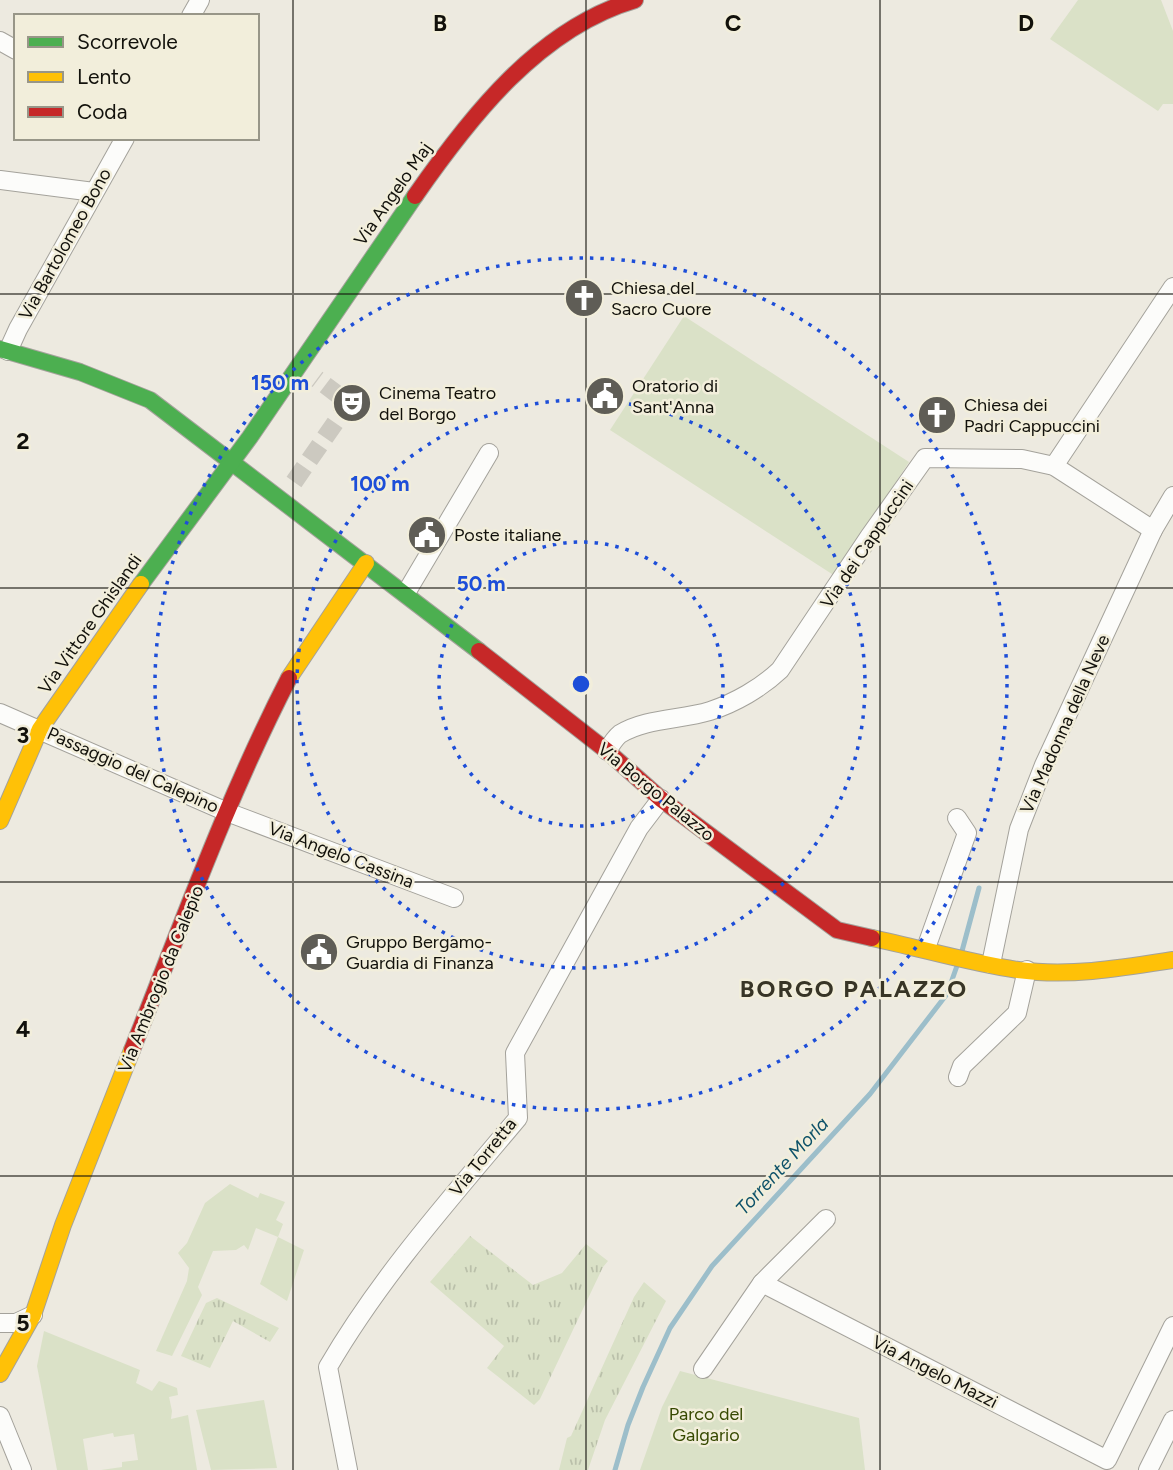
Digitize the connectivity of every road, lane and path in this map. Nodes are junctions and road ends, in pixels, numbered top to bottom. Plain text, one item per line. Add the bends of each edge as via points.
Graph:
1 (635, 0) edge
2 (608, 4) edge
3 (124, 140) edge
4 (0, 180) edge
5 (94, 192) junction
6 (1173, 287) edge
7 (4, 350) edge
8 (489, 453) dead end
9 (232, 462) junction
10 (1054, 466) junction
11 (1173, 496) edge
12 (1153, 530) junction
13 (366, 564) junction
14 (406, 593) junction
15 (0, 713) edge
16 (40, 729) junction
17 (607, 751) junction
18 (661, 799) junction
19 (227, 812) junction
20 (957, 818) dead end
21 (0, 821) edge
22 (454, 898) dead end
23 (931, 949) junction
24 (1173, 960) edge
25 (987, 963) junction
26 (1027, 970) junction
27 (958, 1077) dead end
28 (826, 1219) dead end
29 (762, 1283) junction
30 (33, 1315) junction
31 (0, 1323) edge
32 (1173, 1326) edge
33 (704, 1369) dead end
34 (0, 1374) edge
35 (0, 1416) edge
36 (1173, 1420) edge
37 (1105, 1465) edge
38 (22, 1470) edge
39 (348, 1470) edge
40 (1148, 1470) edge

1 - 2 street, Via Angelo Maj
2 - 9 street, Via Angelo Maj via 501,86 442,158
3 - 5 street, Via Bartolomeo Bono
4 - 5 street
5 - 7 street, Via Bartolomeo Bono
6 - 10 street
7 - 9 street, Via Borgo Palazzo via 80,372 150,400
8 - 14 street
9 - 13 street, Via Borgo Palazzo
9 - 16 street, Via Vittore Ghislandi
10 - 12 street, Via dei Cappuccini
10 - 17 street, Via dei Cappuccini via 1022,459 925,458 768,682 710,711 650,723 618,735
11 - 12 street, Via Madonna della Neve
12 - 25 street, Via Madonna della Neve via 1019,829
13 - 14 street, Via Borgo Palazzo
13 - 19 street, Via Ambrogio da Calepio via 294,669
14 - 17 street, Via Borgo Palazzo
15 - 16 street, Passaggio del Calepino
16 - 19 street, Passaggio del Calepino
16 - 21 street, Via Vittore Ghislandi
17 - 18 street, Via Borgo Palazzo
18 - 23 street, Via Borgo Palazzo via 837,930
18 - 39 street, Via Torretta via 639,828 515,1053 518,1118 402,1258 328,1367
19 - 22 street, Via Angelo Cassina
19 - 30 street, Via Ambrogio da Calepio via 63,1225
20 - 23 street via 967,832
23 - 25 street, Via Borgo Palazzo
24 - 26 street, Via Borgo Palazzo via 1108,970
25 - 26 street, Via Borgo Palazzo
26 - 27 street via 1017,1013 962,1066
28 - 29 street
29 - 33 street
29 - 37 street, Via Angelo Mazzi
30 - 31 street via 16,1323
30 - 34 street, Via Ambrogio da Calepio
32 - 37 street, Via Angelo Mazzi
35 - 38 street
36 - 40 street

